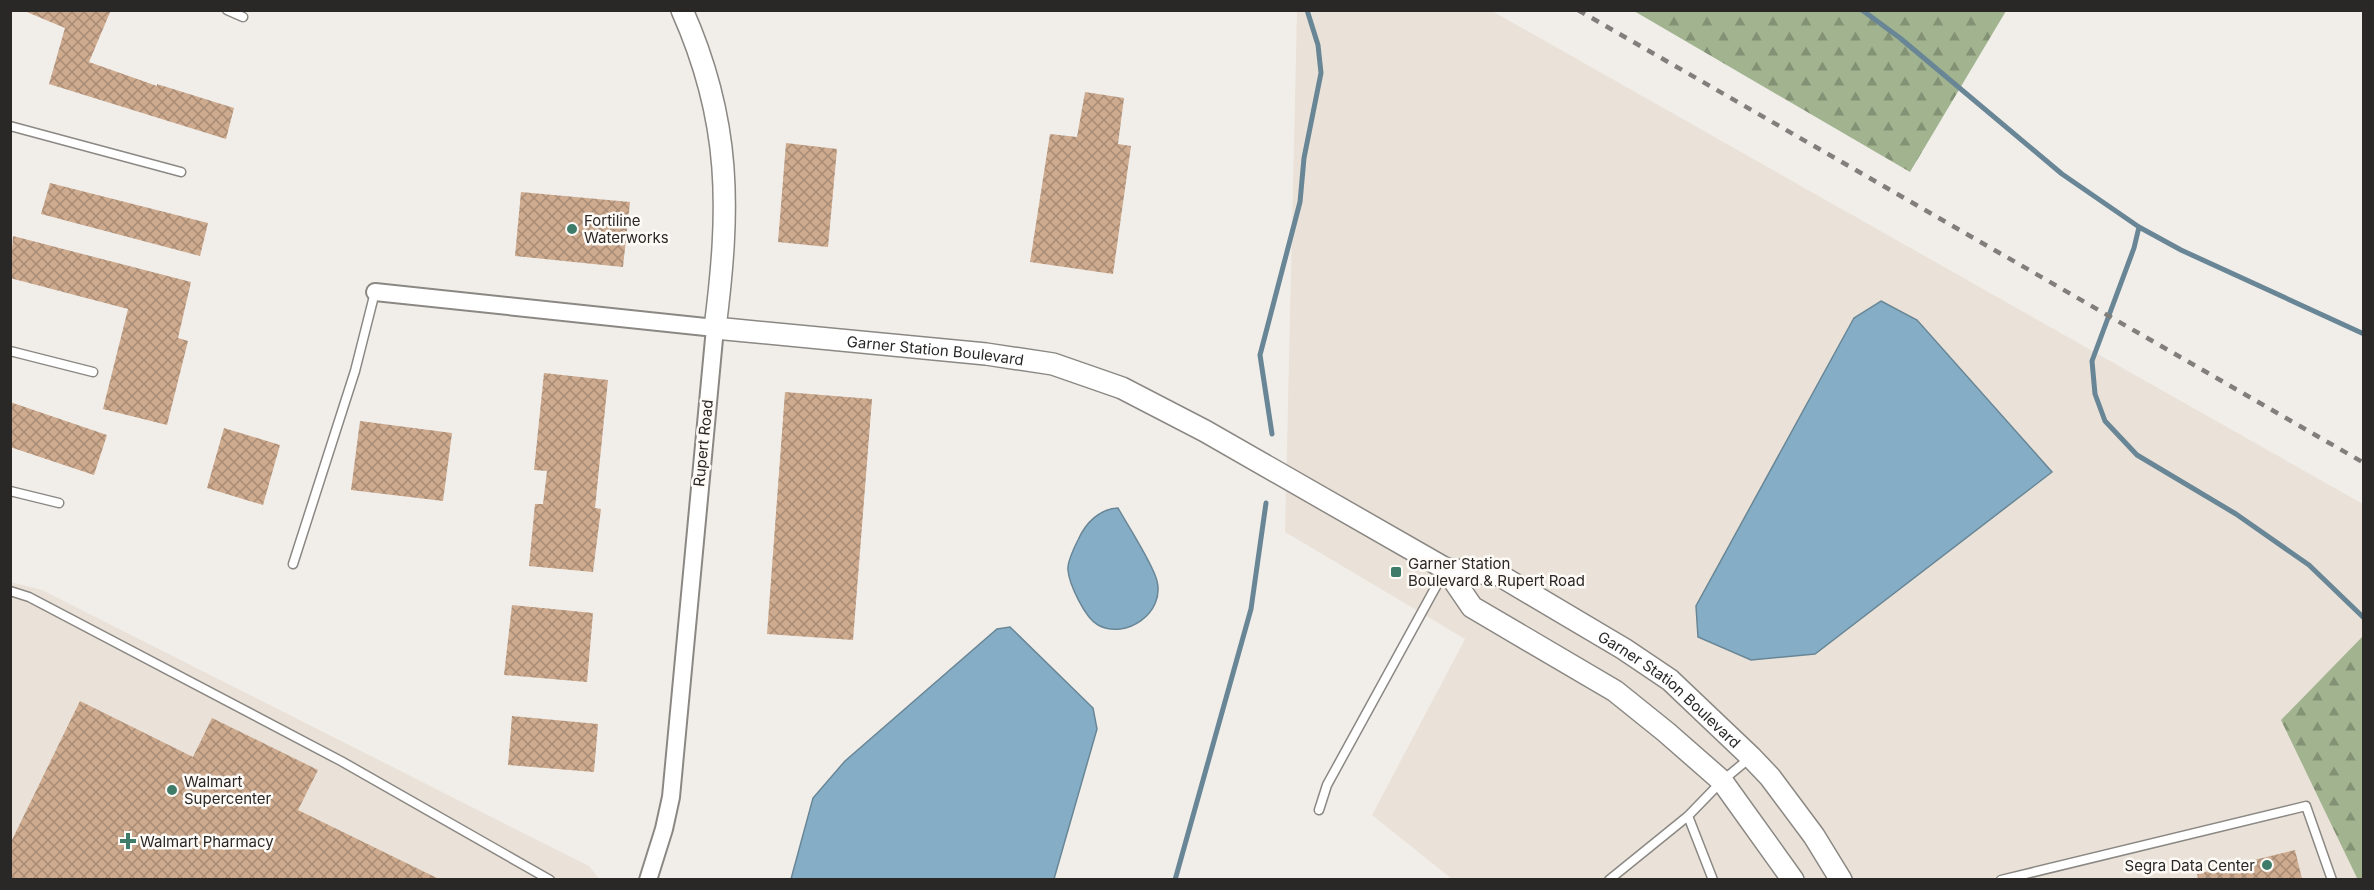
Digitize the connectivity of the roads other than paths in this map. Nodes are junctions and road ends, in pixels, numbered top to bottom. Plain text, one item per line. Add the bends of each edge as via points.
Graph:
1 (227, 10) edge
2 (682, 10) edge
3 (243, 17) dead end
4 (10, 126) edge
5 (181, 172) dead end
6 (375, 292) joint
7 (715, 328) junction
8 (10, 351) edge
9 (93, 372) dead end
10 (10, 491) edge
11 (59, 503) dead end
12 (293, 564) dead end
13 (1446, 569) junction
14 (10, 591) edge
15 (1751, 757) junction
16 (1722, 782) junction
17 (1319, 810) dead end
18 (1688, 816) junction
19 (550, 879) edge
20 (648, 879) edge
21 (1610, 879) edge
22 (1713, 879) edge
23 (1793, 879) edge
24 (1841, 879) edge
25 (2001, 879) edge
26 (2332, 879) edge

1 - 3 lane
2 - 7 street, Rupert Road via 711,89 723,149 726,196
4 - 5 lane
6 - 7 street, Garner Station Boulevard
6 - 12 lane via 355,371
7 - 13 street, Garner Station Boulevard via 1053,364 1122,388 1205,430
7 - 20 street, Rupert Road via 671,797
8 - 9 lane
10 - 11 lane
13 - 15 street, Garner Station Boulevard via 1499,575 1624,649 1670,680
13 - 16 street, Garner Station Boulevard via 1472,607 1615,691
13 - 17 lane via 1327,785
14 - 19 lane via 341,760
15 - 16 lane
15 - 24 street, Garner Station Boulevard via 1814,836
16 - 18 lane
16 - 23 street, Garner Station Boulevard
18 - 21 lane
18 - 22 lane
25 - 26 lane via 2306,806

